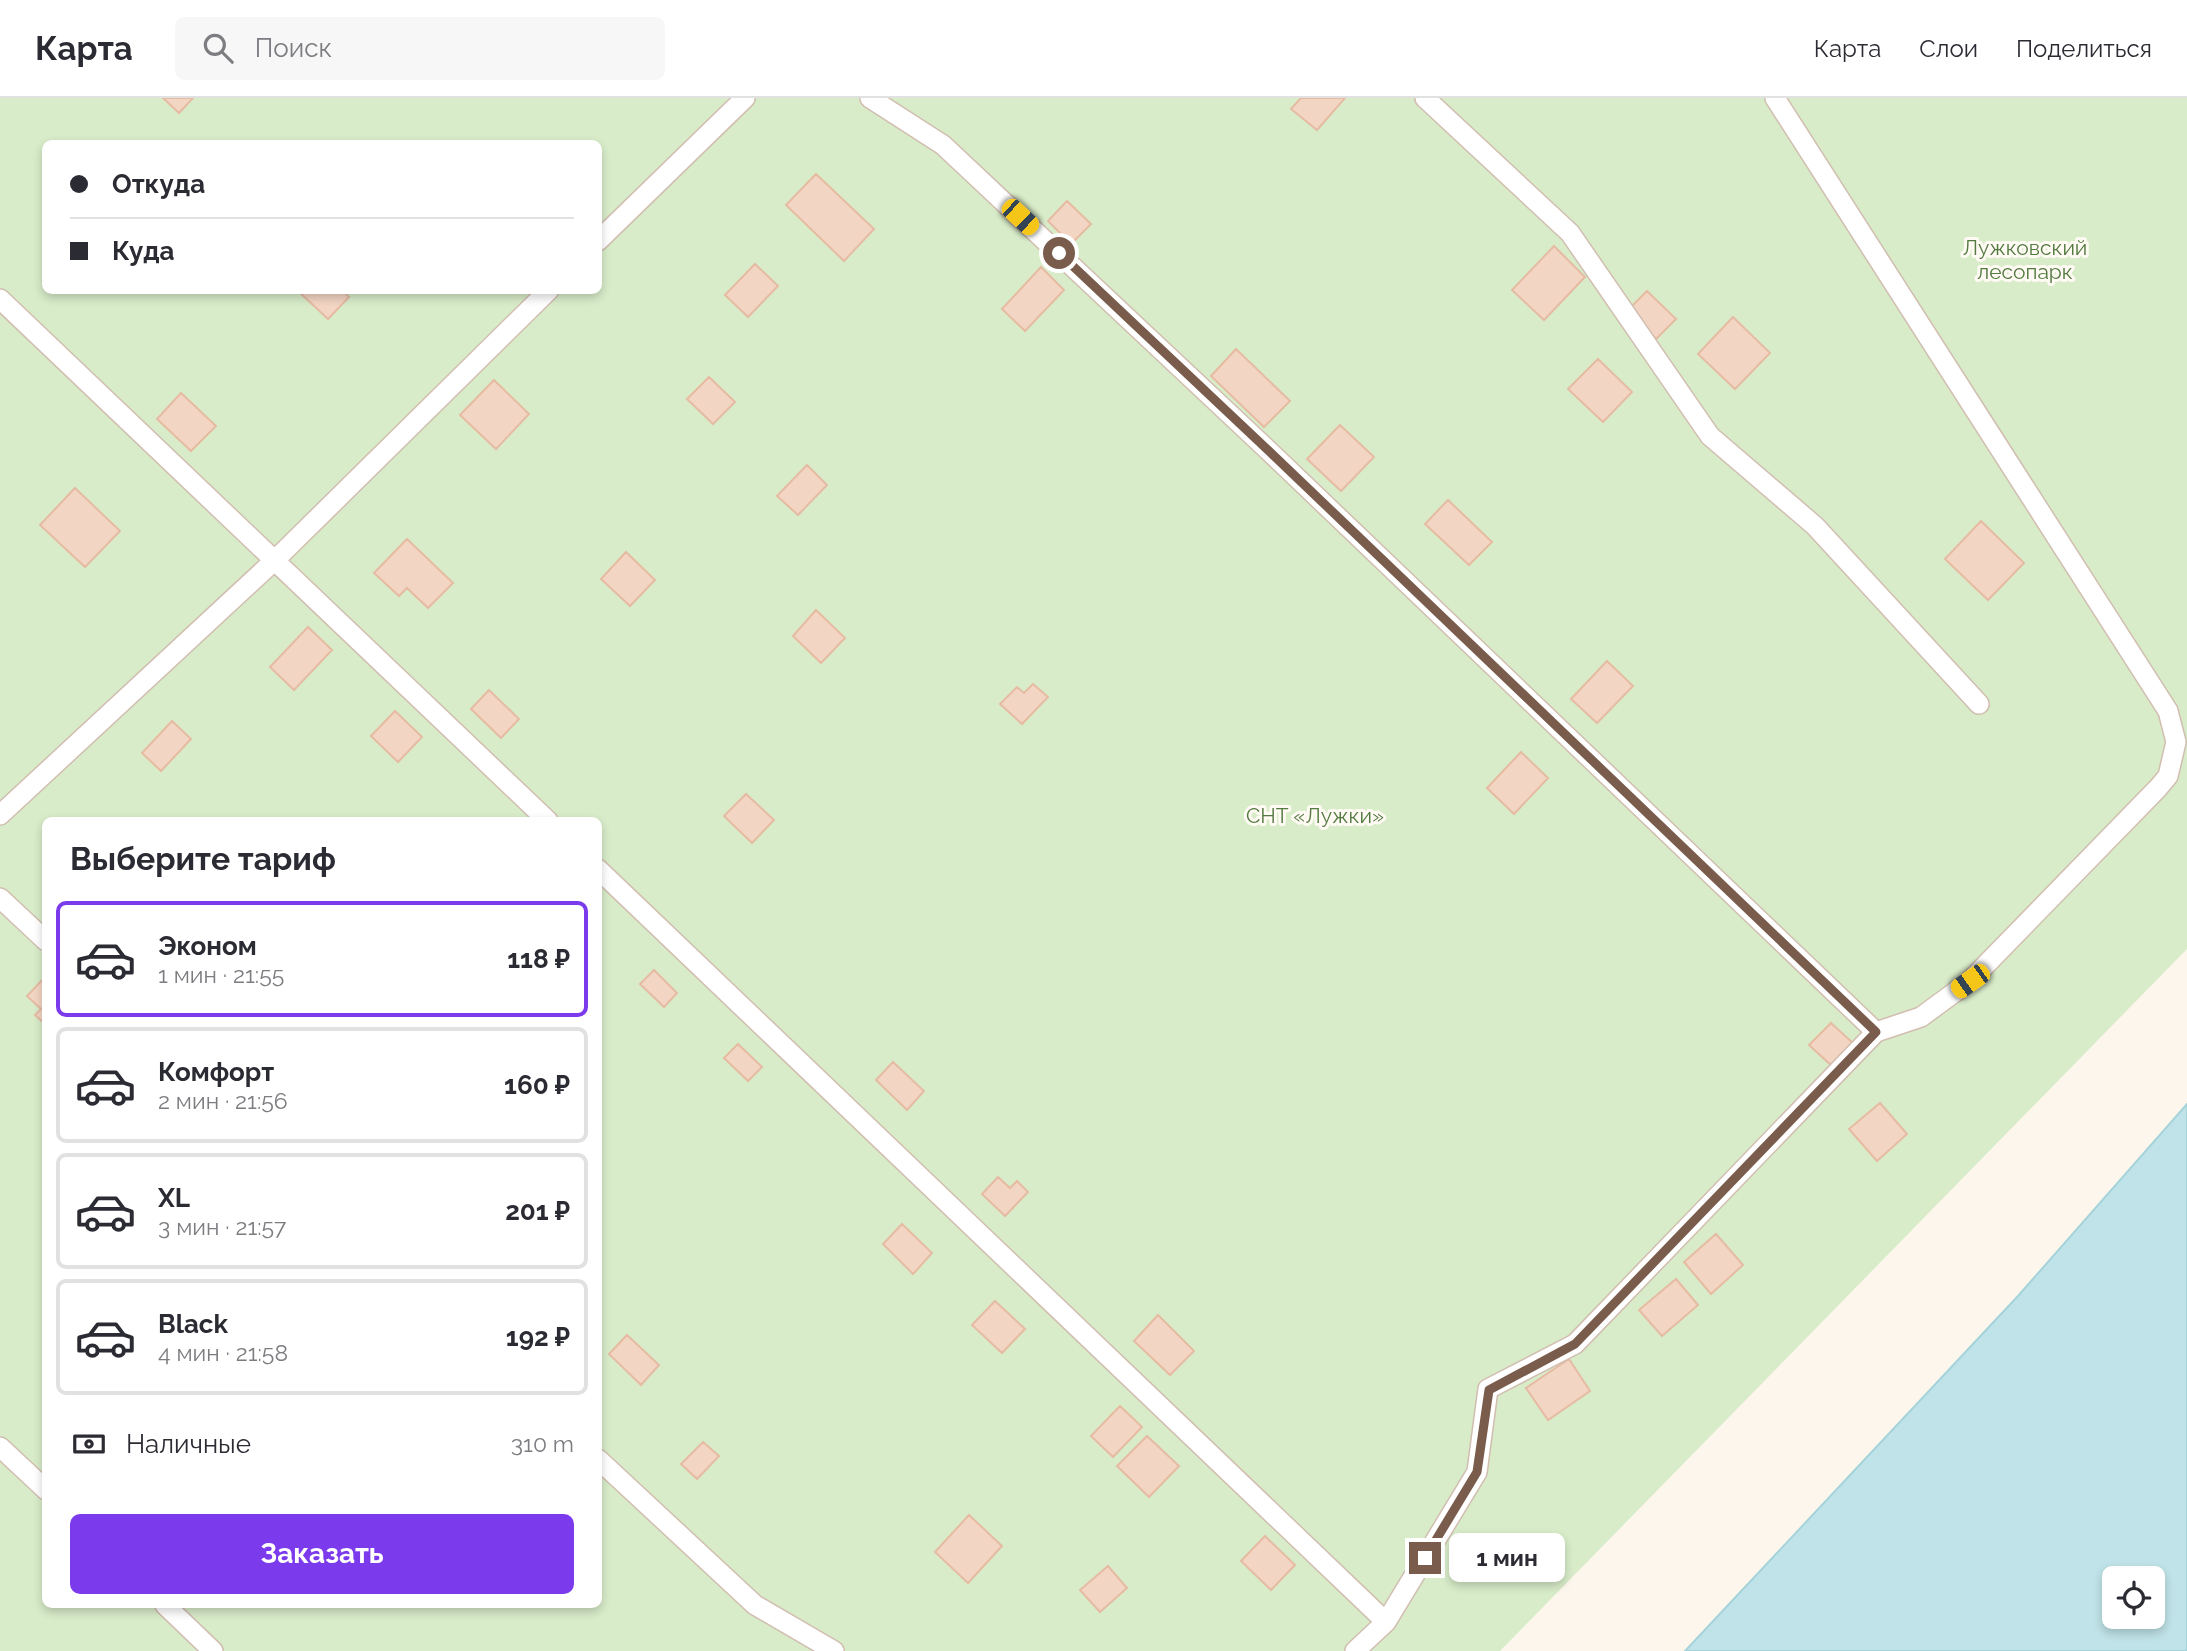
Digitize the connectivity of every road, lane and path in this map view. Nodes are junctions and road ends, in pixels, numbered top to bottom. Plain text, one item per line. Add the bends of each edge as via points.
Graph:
1 (745, 98) edge
2 (870, 98) edge
3 (1425, 98) edge
4 (1775, 98) edge
5 (602, 238) edge
6 (544, 294) edge
7 (0, 299) edge
8 (275, 559) junction
9 (1979, 704) dead end
10 (0, 815) edge
11 (544, 817) edge
12 (602, 873) edge
13 (0, 898) edge
14 (42, 937) edge
15 (1876, 1032) junction
16 (0, 1447) edge
17 (602, 1463) edge
18 (42, 1486) edge
19 (168, 1608) edge
20 (1386, 1622) junction
21 (213, 1651) edge
22 (834, 1651) edge
23 (1355, 1651) edge

1 - 5 lane
2 - 15 lane via 943,145
3 - 9 lane via 1570,233 1710,436 1815,526
4 - 15 lane via 2168,711 2176,742 2168,776 2158,788 1970,981 1921,1017
6 - 8 lane
7 - 8 lane
8 - 10 lane
8 - 11 lane
12 - 20 lane
13 - 14 lane
15 - 20 lane via 1575,1344 1489,1390 1477,1472
16 - 18 lane
17 - 22 lane via 754,1605
19 - 21 lane
20 - 23 lane

